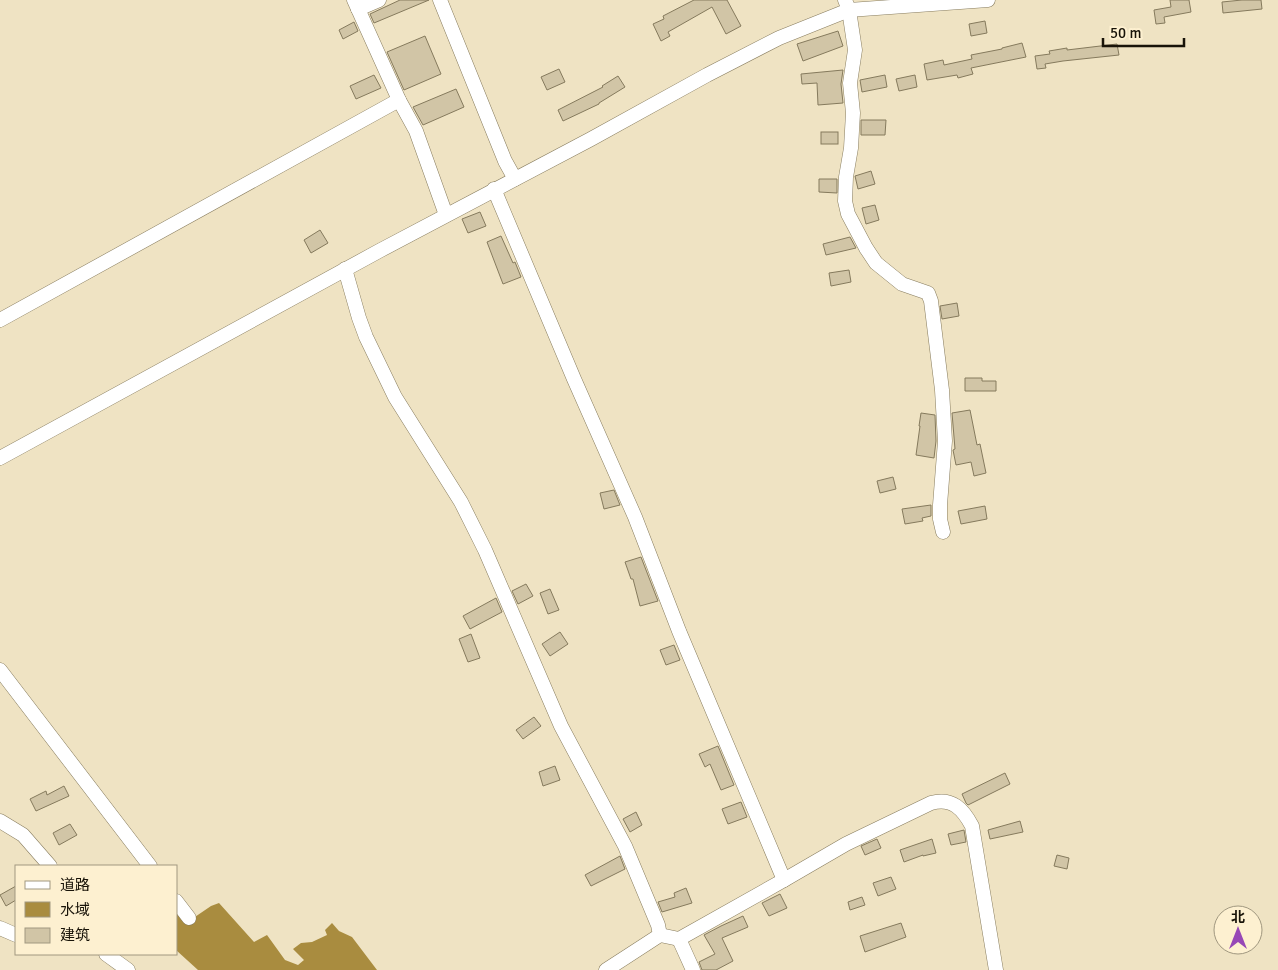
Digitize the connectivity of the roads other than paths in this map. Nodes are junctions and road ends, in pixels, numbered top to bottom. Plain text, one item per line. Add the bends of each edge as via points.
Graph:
1 (379, 0) edge
2 (440, 0) edge
3 (988, 0) edge
4 (356, 4) edge
5 (847, 5) edge
6 (399, 100) junction
7 (515, 179) junction
8 (494, 189) junction
9 (446, 215) junction
10 (345, 269) junction
11 (0, 320) edge
12 (0, 458) edge
13 (943, 532) dead end
14 (0, 670) edge
15 (0, 821) edge
16 (49, 865) edge
17 (149, 865) edge
18 (784, 880) junction
19 (178, 904) edge
20 (189, 918) dead end
21 (0, 928) edge
22 (660, 935) junction
23 (15, 936) edge
24 (679, 939) junction
25 (107, 955) edge
26 (128, 970) edge
27 (606, 970) edge
28 (693, 970) edge
29 (996, 970) edge

1 - 4 street
2 - 7 street
3 - 5 street
4 - 6 street
5 - 7 street via 707,75
5 - 13 street via 855,50 850,83 854,113 845,201 848,214 876,263 902,284 928,293 931,301 945,441 940,505
6 - 9 street via 416,131
6 - 11 street
7 - 8 street
8 - 9 street
8 - 18 street via 635,517 686,650
9 - 10 street
10 - 12 street
10 - 22 street via 366,338 395,397 461,502 485,550 561,726 625,846
14 - 17 street
15 - 16 street via 23,835
18 - 24 street
18 - 29 street via 846,844 931,803 947,802 966,814 972,826
19 - 20 street
21 - 23 street
22 - 24 street
22 - 27 street
24 - 28 street
25 - 26 street

